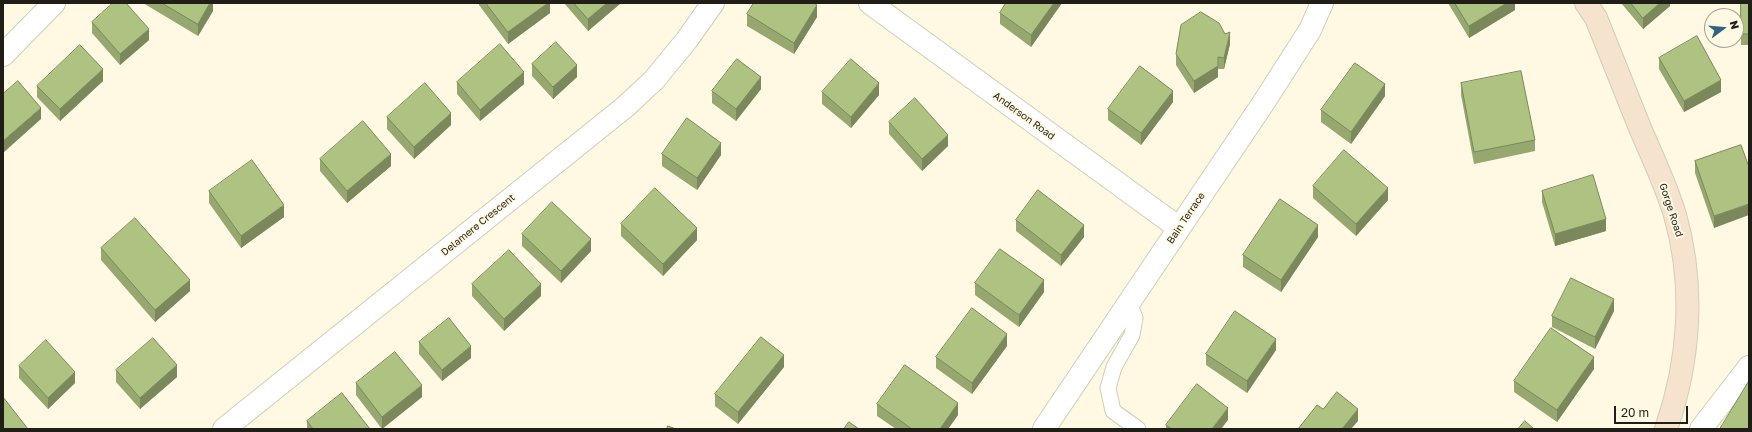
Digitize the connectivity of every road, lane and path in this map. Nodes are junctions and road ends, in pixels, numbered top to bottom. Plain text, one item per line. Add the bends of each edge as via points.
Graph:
1 (54, 3) edge
2 (713, 3) edge
3 (870, 3) edge
4 (1322, 3) edge
5 (1586, 3) edge
6 (3, 55) edge
7 (1179, 228) junction
8 (1129, 302) junction
9 (1749, 367) edge
10 (224, 429) edge
11 (1044, 429) edge
12 (1138, 429) edge
13 (1666, 429) edge
14 (1700, 429) edge

1 - 6 street
2 - 10 street, Delamere Crescent via 654,80 625,107
3 - 7 street, Anderson Road
4 - 7 street, Bain Terrace via 1306,37
5 - 13 street, Gorge Road via 1601,31 1662,181 1681,238 1688,298 1686,334 1681,375
7 - 8 street, Bain Terrace
8 - 11 street, Bain Terrace
8 - 12 lane via 1135,318 1132,335 1114,367 1108,388 1113,411
9 - 14 street

